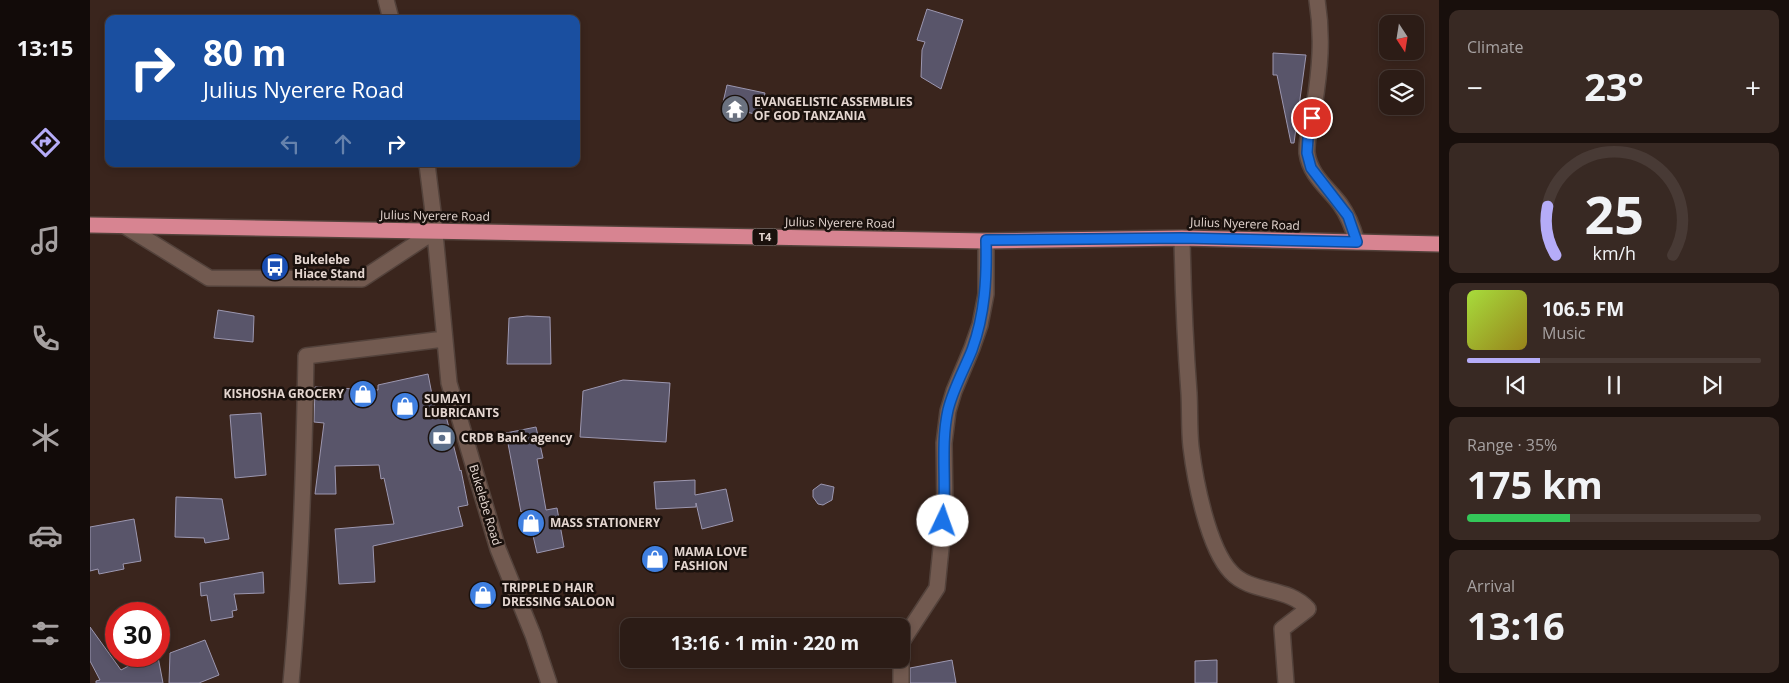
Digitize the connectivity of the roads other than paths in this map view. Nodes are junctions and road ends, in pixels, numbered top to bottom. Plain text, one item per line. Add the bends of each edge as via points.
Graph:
1 (386, 0) edge
2 (1317, 0) edge
3 (390, 15) edge
4 (428, 167) edge
5 (90, 225) edge
6 (125, 226) junction
7 (435, 231) junction
8 (1182, 238) junction
9 (986, 240) junction
10 (1357, 242) junction
11 (1439, 244) edge
12 (444, 339) junction
13 (910, 629) edge
14 (901, 668) edge
15 (291, 683) edge
16 (549, 683) edge
17 (901, 683) edge
18 (1286, 683) edge

1 - 3 street
2 - 10 street via 1321,60 1307,153 1317,178 1348,216
4 - 7 street, Bukelebe Road
5 - 6 highway, Julius Nyerere Road / T4
6 - 7 highway, Julius Nyerere Road / T4
6 - 7 street via 209,278 362,280
7 - 9 highway, Julius Nyerere Road / T4
7 - 12 street, Bukelebe Road
8 - 9 highway, Julius Nyerere Road / T4
8 - 10 highway, Julius Nyerere Road / T4
8 - 18 street via 1191,447 1200,493 1215,545 1230,572 1251,585 1301,601 1308,609 1282,629
9 - 13 street via 986,294 980,324 948,411 944,444 944,508 936,588
10 - 11 highway, Julius Nyerere Road / T4
12 - 15 street via 306,356 304,478
12 - 16 street, Bukelebe Road via 448,383 498,549
14 - 17 street

